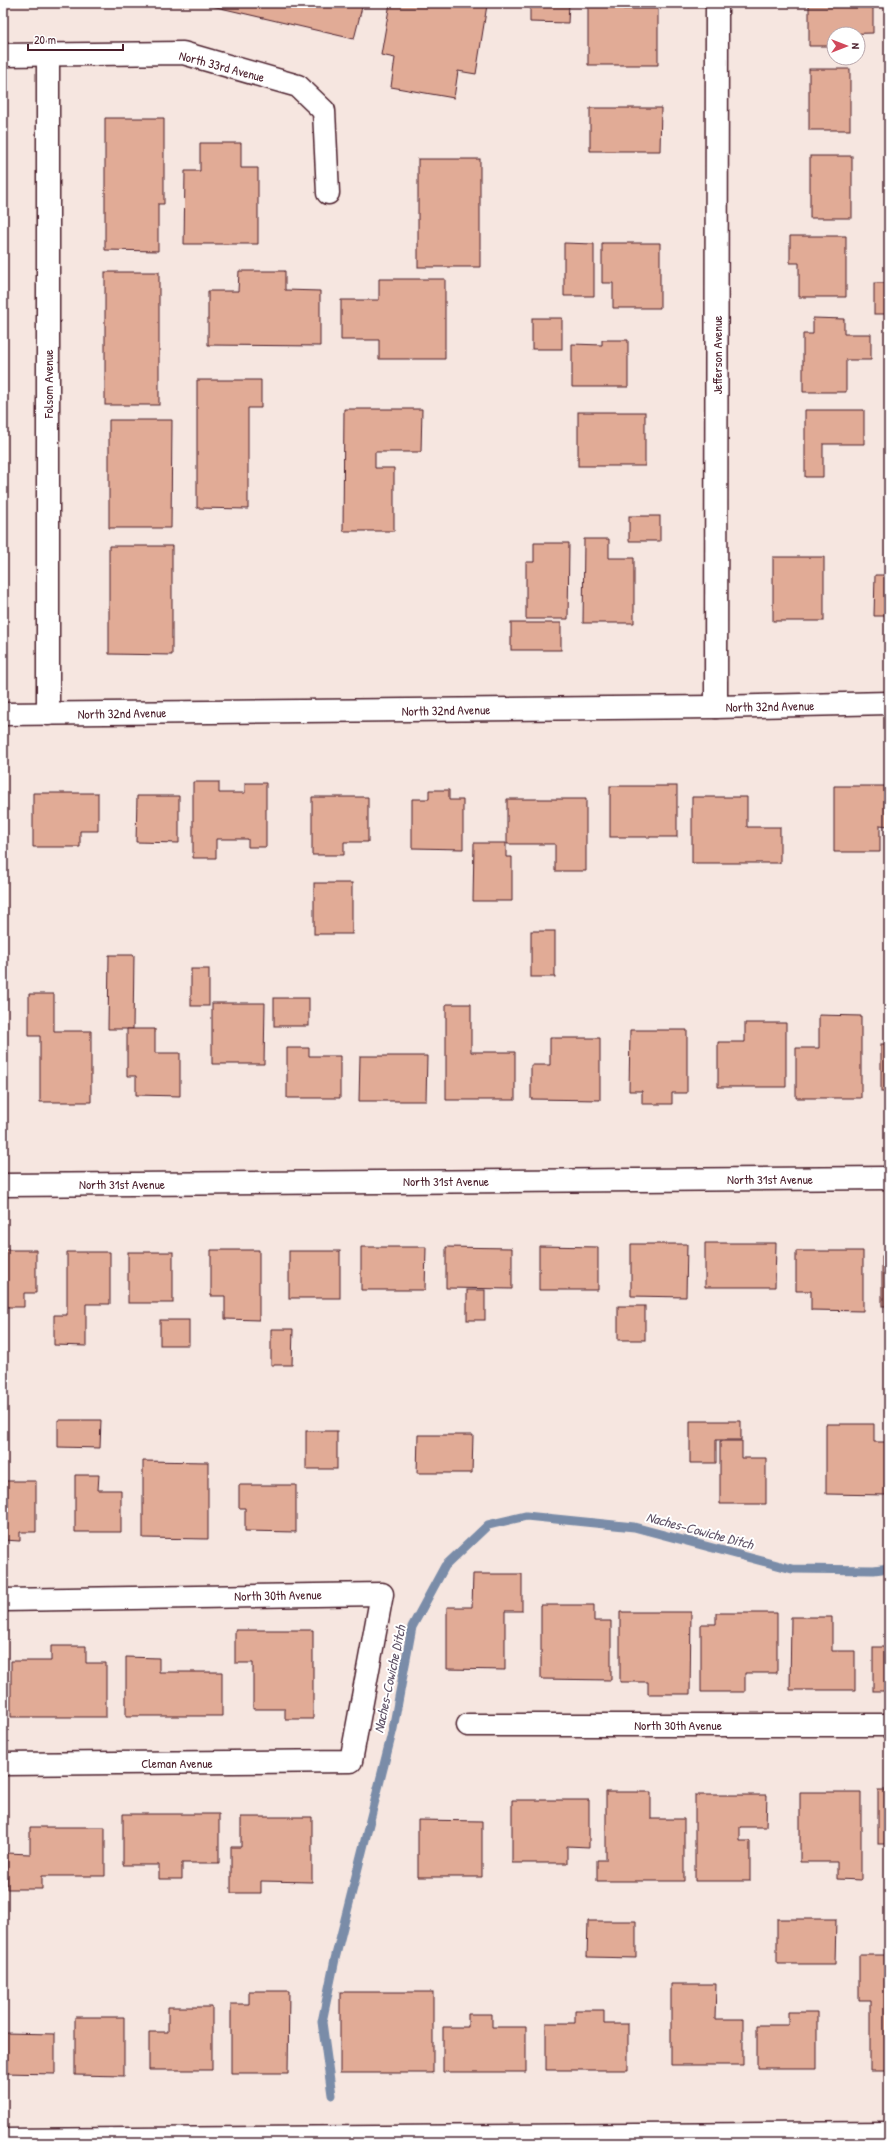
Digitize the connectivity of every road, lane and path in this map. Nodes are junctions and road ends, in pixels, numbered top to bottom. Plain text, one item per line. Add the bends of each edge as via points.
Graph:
1 (717, 3) edge
2 (48, 54) junction
3 (3, 55) edge
4 (328, 193) dead end
5 (889, 703) edge
6 (716, 707) junction
7 (3, 714) edge
8 (48, 714) junction
9 (889, 1178) edge
10 (3, 1185) edge
11 (3, 1600) edge
12 (468, 1725) dead end
13 (889, 1725) edge
14 (351, 1761) joint
15 (3, 1764) edge
16 (889, 2133) edge
17 (3, 2140) edge

1 - 6 street, Jefferson Avenue
2 - 3 street, North 33rd Avenue
2 - 4 street, North 33rd Avenue via 183,53 298,86 324,111
2 - 8 street, Folsom Avenue
5 - 6 street, North 32nd Avenue
6 - 8 street, North 32nd Avenue
7 - 8 street, North 32nd Avenue
9 - 10 street, North 31st Avenue
11 - 14 street, North 30th Avenue via 382,1594
12 - 13 street, North 30th Avenue
14 - 15 street, Cleman Avenue
16 - 17 street

